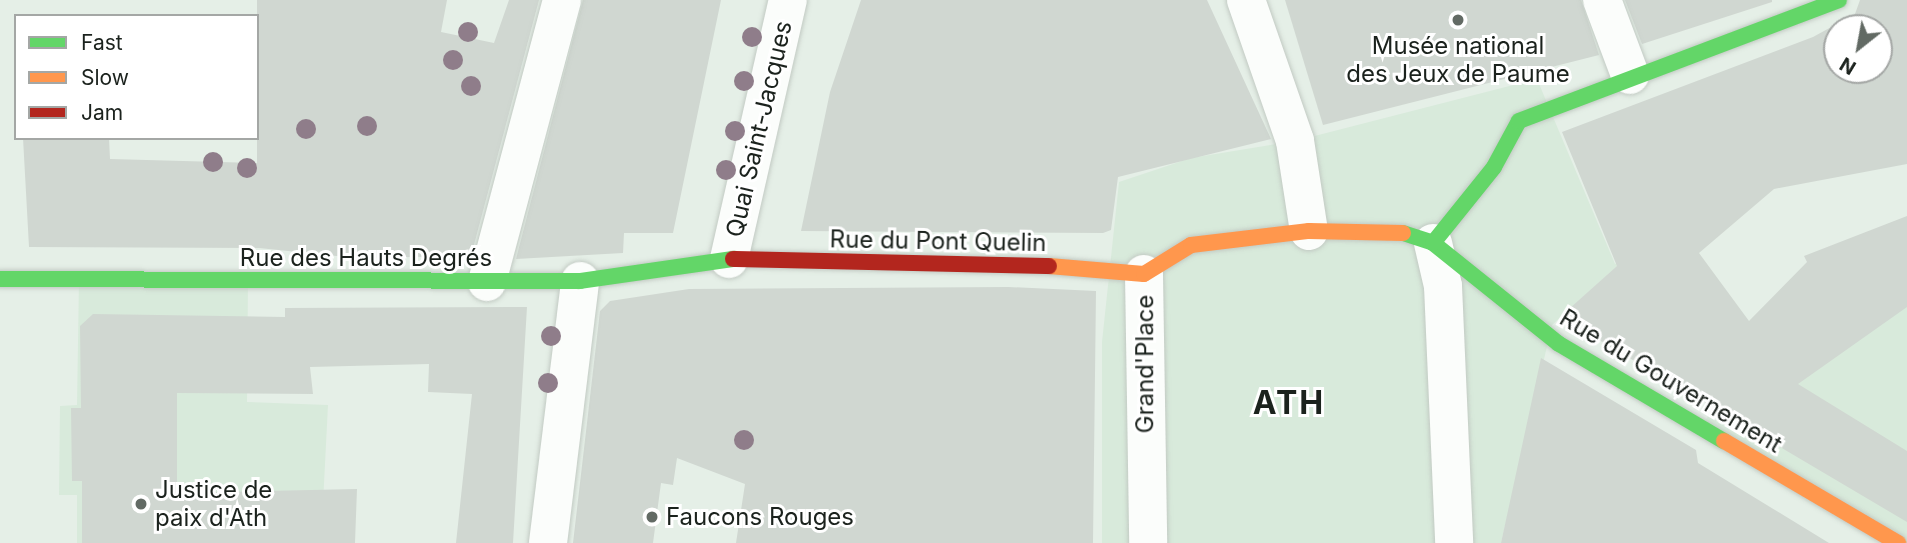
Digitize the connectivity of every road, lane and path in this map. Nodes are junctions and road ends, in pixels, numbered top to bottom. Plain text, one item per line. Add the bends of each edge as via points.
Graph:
1 (562, 0) edge
2 (788, 0) edge
3 (1246, 0) edge
4 (1602, 0) edge
5 (1839, 0) edge
6 (1630, 75) junction
7 (1309, 232) junction
8 (1433, 243) junction
9 (729, 259) junction
10 (1144, 274) junction
11 (0, 279) edge
12 (580, 281) junction
13 (487, 282) junction
14 (548, 543) edge
15 (1148, 543) edge
16 (1454, 543) edge
17 (1898, 543) edge

1 - 13 street
2 - 9 street, Quai Saint-Jacques
3 - 7 street via 1295,141
4 - 6 street
5 - 6 street
6 - 8 street via 1519,121 1494,167
7 - 8 street, Grand'Place via 1409,233
7 - 10 street, Grand'Place via 1191,245
8 - 16 street via 1443,286
8 - 17 street, Rue du Gouvernement via 1559,344
9 - 10 street, Rue du Pont Quelin via 1063,266
9 - 12 street, Rue des Hauts Degrés
10 - 15 street, Grand'Place
11 - 13 street, Rue des Hauts Degrés
12 - 13 street, Rue des Hauts Degrés
12 - 14 street

